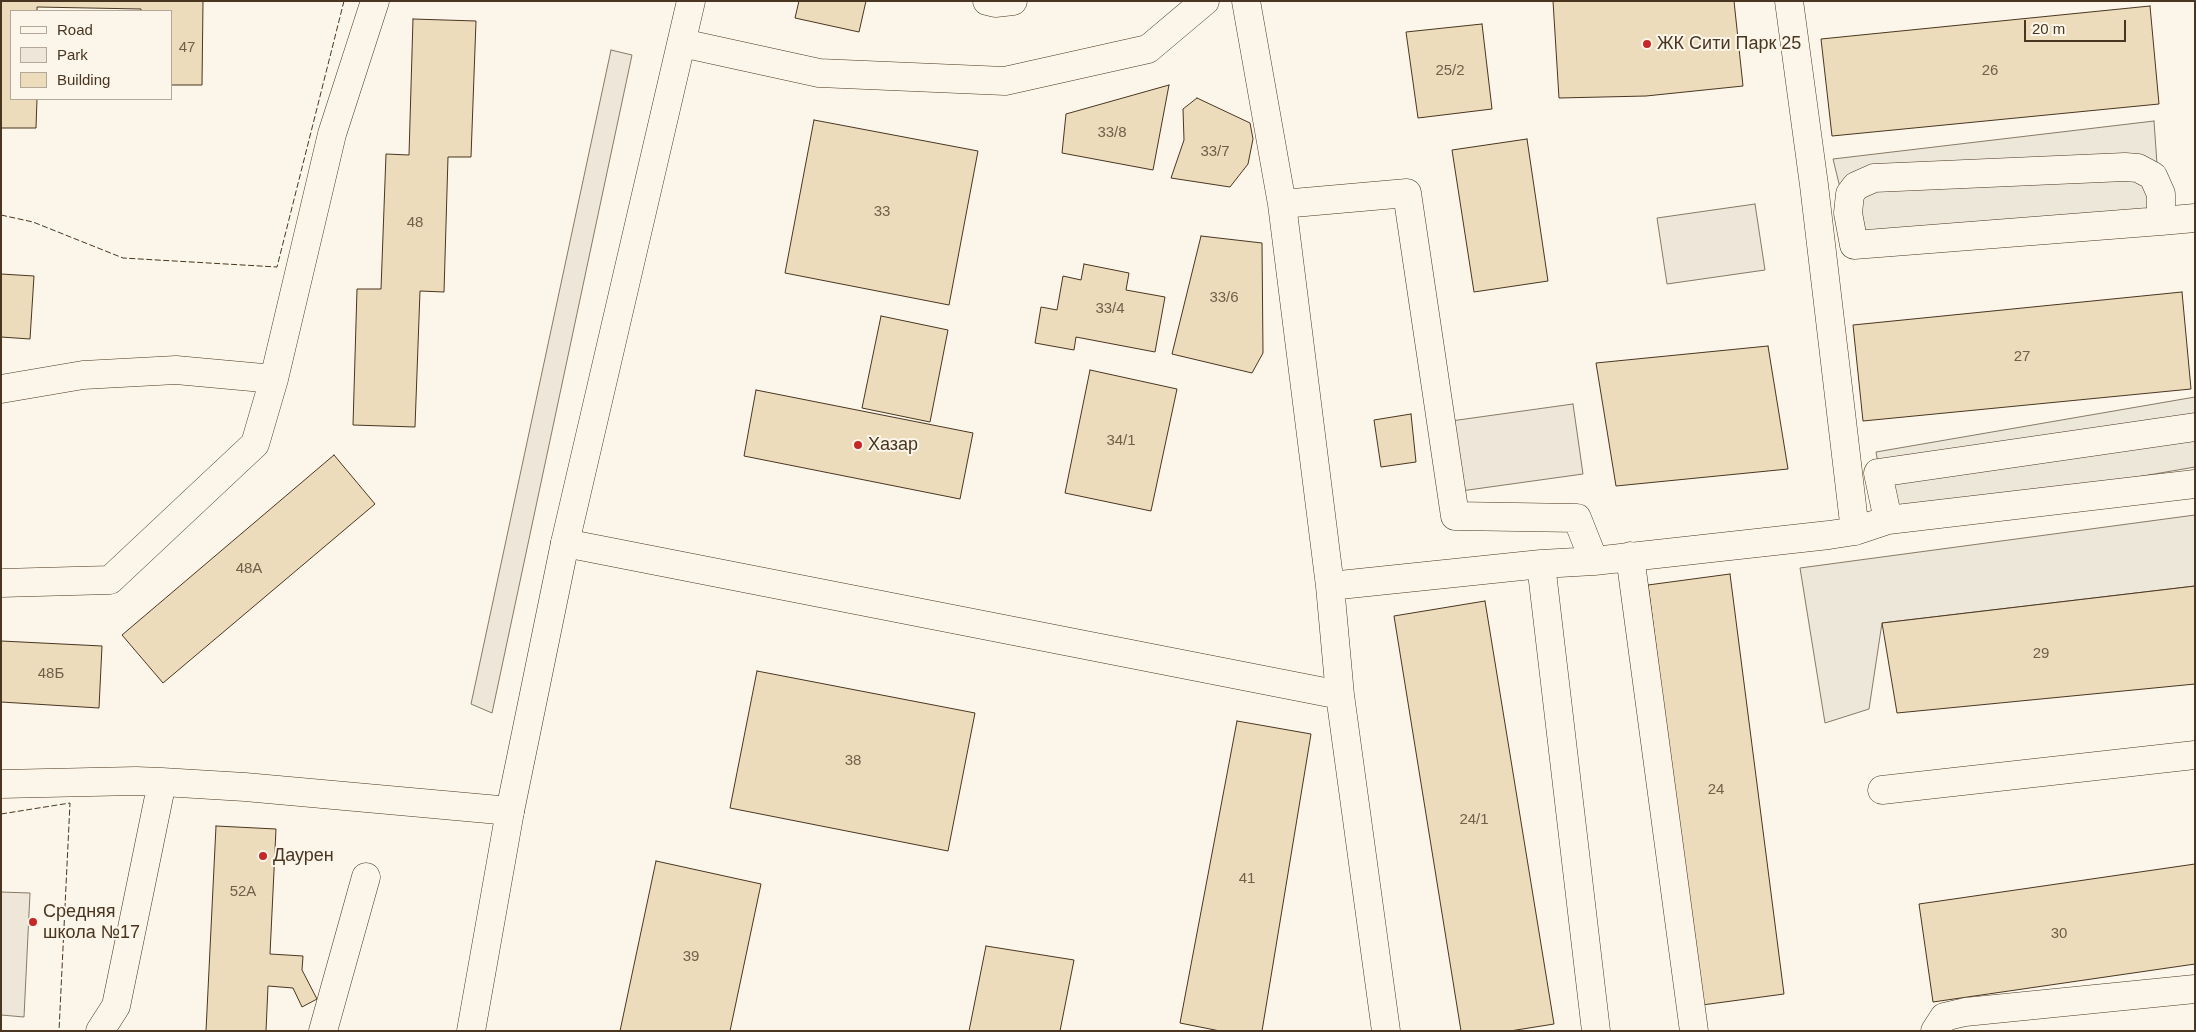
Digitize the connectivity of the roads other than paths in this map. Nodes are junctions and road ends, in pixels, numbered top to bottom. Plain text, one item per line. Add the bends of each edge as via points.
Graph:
1 (375, 1) edge
2 (691, 1) edge
3 (987, 1) edge
4 (1013, 1) edge
5 (1205, 1) edge
6 (1246, 1) edge
7 (1789, 1) edge
8 (682, 43) junction
9 (1282, 204) junction
10 (2195, 218) edge
11 (2161, 221) junction
12 (274, 379) junction
13 (1, 389) edge
14 (2195, 427) edge
15 (2195, 484) edge
16 (1888, 520) junction
17 (1855, 532) junction
18 (565, 543) junction
19 (1630, 556) junction
20 (1594, 561) junction
21 (1541, 564) junction
22 (1, 582) edge
23 (1330, 586) junction
24 (1340, 695) junction
25 (2195, 755) edge
26 (162, 782) junction
27 (1, 784) edge
28 (1882, 790) dead end
29 (510, 811) junction
30 (366, 877) dead end
31 (2195, 989) edge
32 (100, 1031) edge
33 (323, 1031) edge
34 (471, 1031) edge
35 (1386, 1031) edge
36 (1596, 1031) edge
37 (1694, 1031) edge
38 (1935, 1031) edge

1 - 12 street via 332,134
2 - 8 street
3 - 4 street via 994,4
5 - 8 street via 1148,50 1005,81 819,73
6 - 9 street
7 - 17 street
8 - 18 street
9 - 20 street via 1407,193 1455,516 1577,518
9 - 23 street
10 - 11 street
11 - 11 street via 1854,245 1848,213 1850,194 1856,186 1874,178 2125,166 2153,176 2161,194
12 - 13 street via 176,370 83,375
12 - 22 street via 255,444 110,580
14 - 16 street via 1878,473
15 - 16 street
16 - 17 street
17 - 19 street
18 - 24 street
18 - 29 street
19 - 20 street
19 - 37 street
20 - 21 street
21 - 23 street
21 - 36 street
23 - 24 street
24 - 35 street
25 - 28 street
26 - 27 street
26 - 29 street
26 - 32 street via 116,1006
29 - 34 street
30 - 33 street
31 - 38 street via 1965,1012 1944,1016

